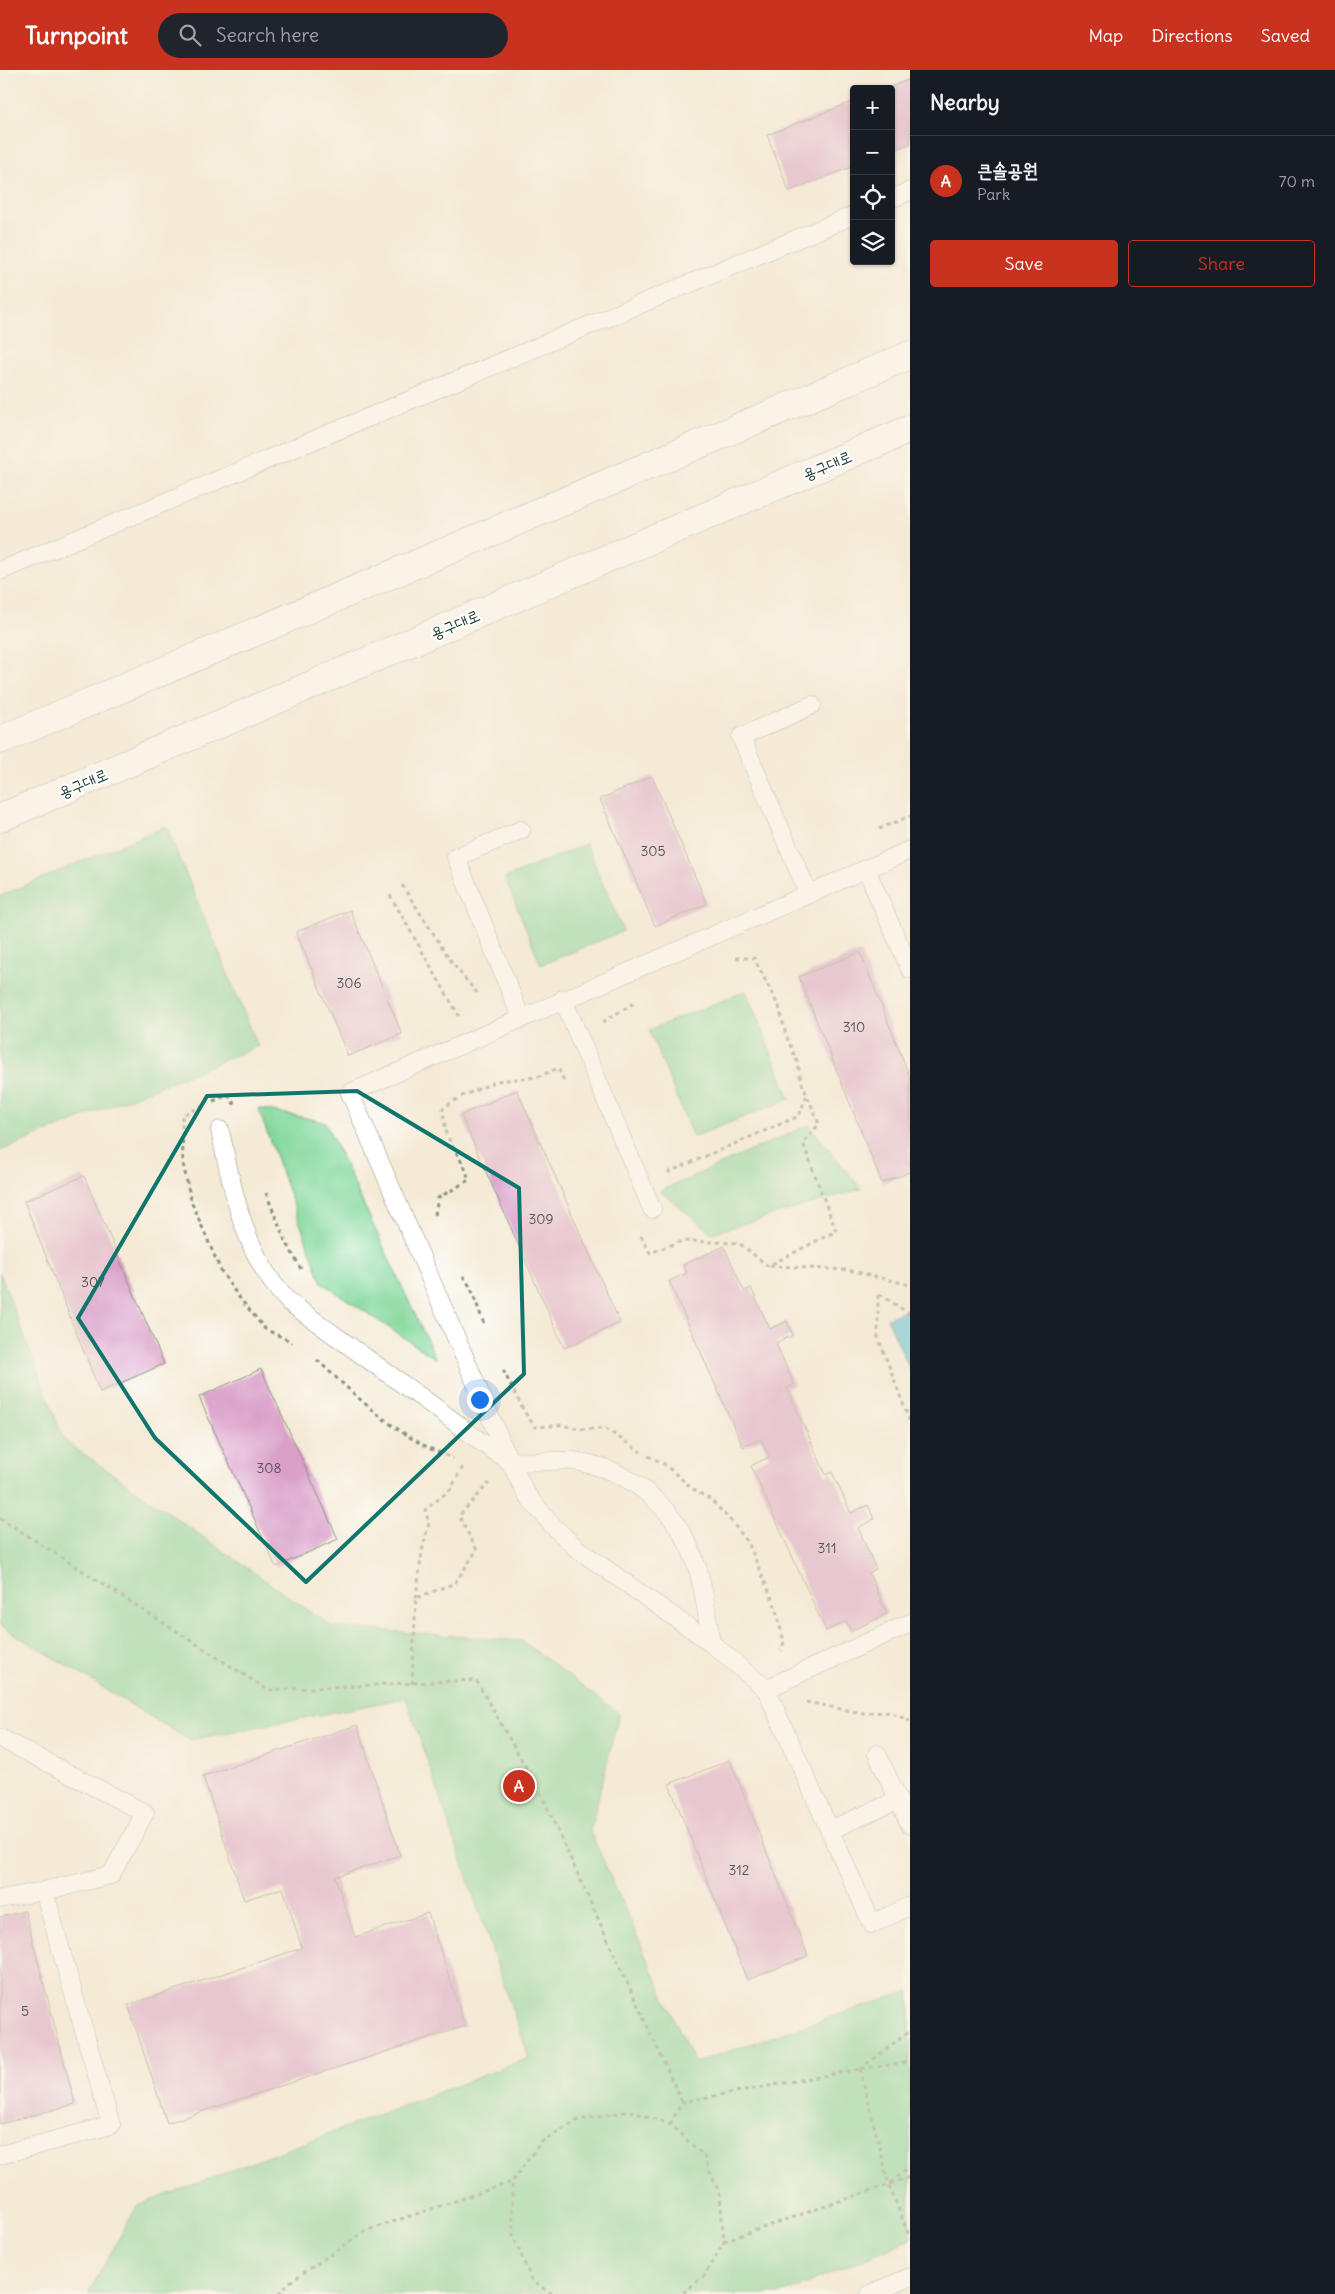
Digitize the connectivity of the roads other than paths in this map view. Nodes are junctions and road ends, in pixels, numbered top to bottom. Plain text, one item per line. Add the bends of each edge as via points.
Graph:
1 (910, 191) edge
2 (895, 197) edge
3 (850, 217) edge
4 (910, 355) edge
5 (910, 429) edge
6 (0, 571) edge
7 (812, 705) dead end
8 (0, 740) edge
9 (0, 818) edge
10 (521, 830) dead end
11 (910, 850) edge
12 (866, 869) junction
13 (808, 893) junction
14 (910, 969) edge
15 (563, 999) junction
16 (521, 1018) junction
17 (220, 1130) dead end
18 (652, 1209) dead end
19 (509, 1460) junction
20 (910, 1622) edge
21 (711, 1643) junction
22 (766, 1689) junction
23 (0, 1738) edge
24 (877, 1754) dead end
25 (898, 1800) junction
26 (910, 1826) edge
27 (830, 1830) junction
28 (44, 1891) junction
29 (0, 1899) edge
30 (910, 1906) edge
31 (0, 2155) edge
32 (910, 2278) edge
33 (870, 2294) edge

1 - 2 lane
3 - 6 lane
4 - 8 main road
5 - 9 main road, 용구대로
7 - 13 lane via 741,737
10 - 16 lane via 456,857
11 - 12 lane
12 - 13 lane
12 - 14 lane
13 - 15 lane
15 - 16 lane
15 - 18 lane
16 - 19 lane via 350,1093
17 - 19 lane via 248,1236 275,1288 289,1302
19 - 21 lane via 527,1495 576,1548
19 - 21 lane via 571,1461 596,1465 644,1488 682,1532 694,1559 704,1594
20 - 22 lane
21 - 22 lane
22 - 27 lane
23 - 28 lane via 145,1813 111,1875
24 - 25 lane
25 - 26 lane
25 - 27 lane
27 - 30 lane via 872,1924
28 - 29 lane
28 - 31 lane via 111,2125
32 - 33 lane

